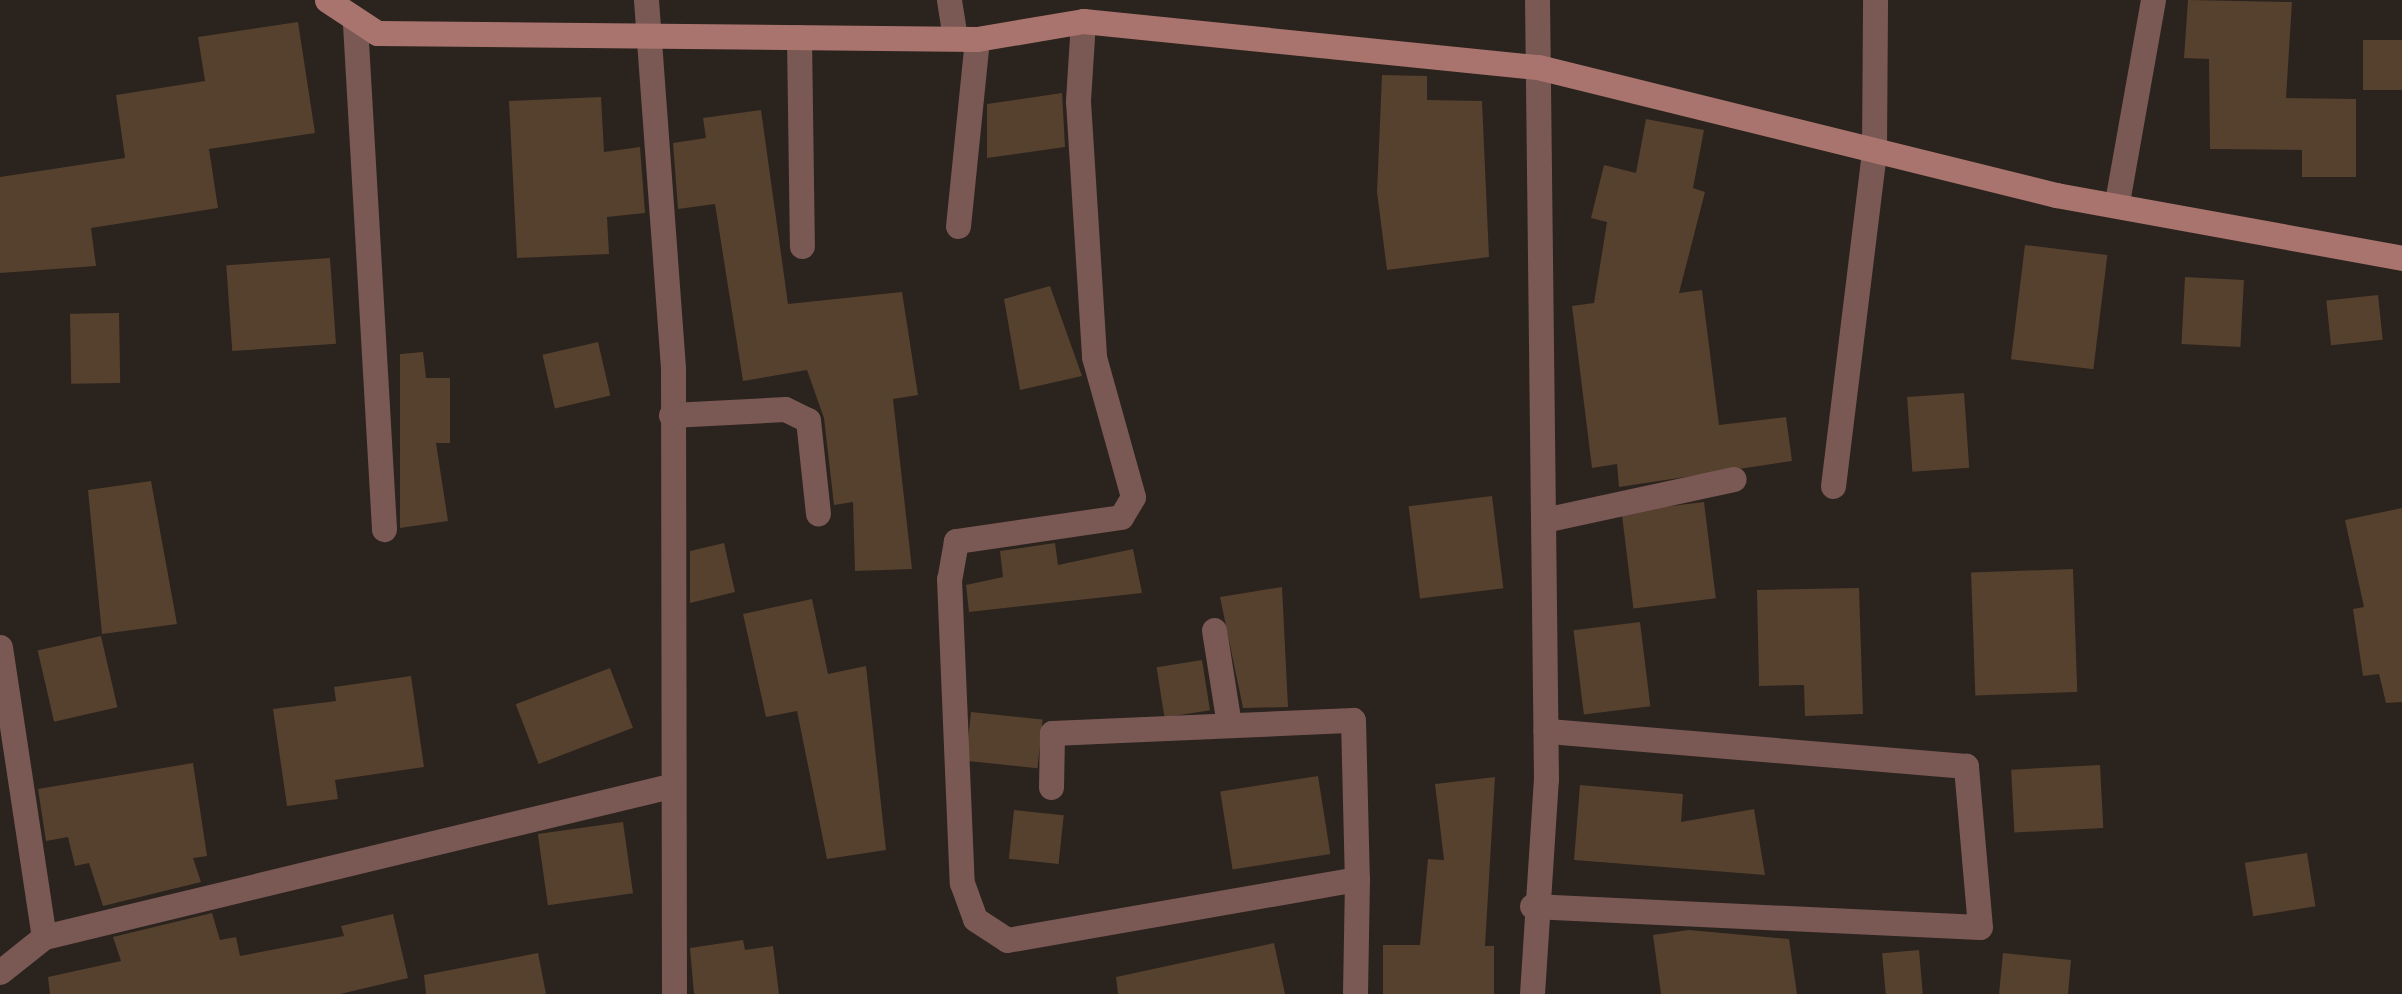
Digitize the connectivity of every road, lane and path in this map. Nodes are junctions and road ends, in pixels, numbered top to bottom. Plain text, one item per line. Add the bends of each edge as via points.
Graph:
1 (327, 0) edge
2 (646, 0) edge
3 (949, 0) edge
4 (1538, 0) edge
5 (1875, 0) edge
6 (2153, 0) edge
7 (1083, 22) junction
8 (355, 24) junction
9 (647, 32) junction
10 (799, 37) junction
11 (966, 39) junction
12 (1538, 67) junction
13 (1874, 150) junction
14 (2117, 202) junction
15 (958, 226) dead end
16 (802, 246) dead end
17 (2402, 258) edge
18 (671, 415) junction
19 (1734, 479) dead end
20 (1833, 486) dead end
21 (818, 513) dead end
22 (1544, 520) junction
23 (384, 529) dead end
24 (1214, 630) dead end
25 (0, 647) edge
26 (1229, 726) junction
27 (1545, 730) junction
28 (670, 786) junction
29 (1051, 787) dead end
30 (1356, 879) junction
31 (1532, 906) junction
32 (44, 938) junction
33 (0, 972) edge
34 (674, 994) edge
35 (1356, 994) edge
36 (1532, 994) edge

1 - 8 street
2 - 9 street
3 - 11 street
4 - 12 street
5 - 13 street
6 - 14 street
7 - 11 street
7 - 12 street
7 - 30 street via 1078,101 1094,358 1133,498 1121,517 956,542 948,579 962,883 975,920 1006,940
8 - 9 street via 377,33
8 - 23 street
9 - 10 street
9 - 18 street
10 - 11 street
10 - 16 street
11 - 15 street
12 - 13 street
12 - 22 street
13 - 14 street
13 - 20 street
14 - 17 street
18 - 21 street via 786,410 808,420
18 - 28 street
19 - 22 street
22 - 27 street
24 - 26 street
25 - 32 street
26 - 29 street via 1052,733
26 - 30 street via 1353,720
27 - 31 street
27 - 31 street via 1966,766 1980,927
28 - 32 street
28 - 34 street
30 - 35 street
31 - 36 street
32 - 33 street

